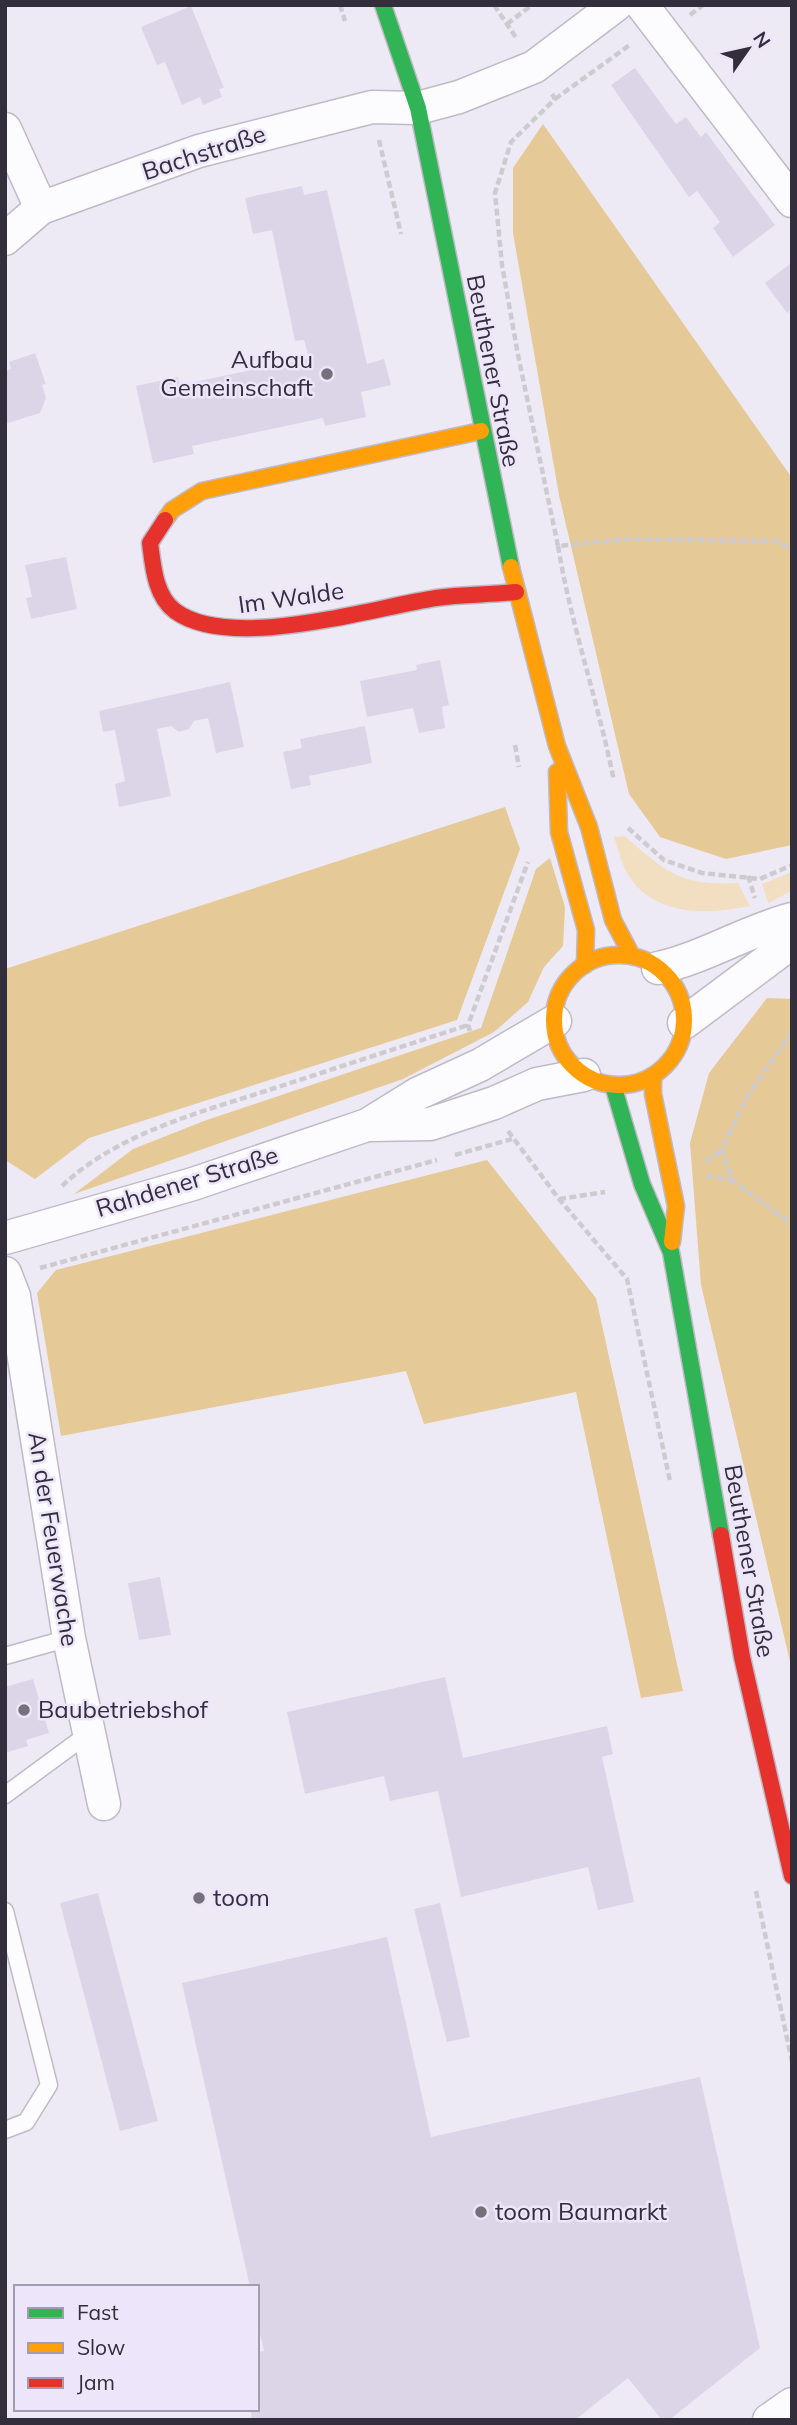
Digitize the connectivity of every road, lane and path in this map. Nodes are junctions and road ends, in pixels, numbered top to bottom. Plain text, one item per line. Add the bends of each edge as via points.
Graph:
1 (383, 5) edge
2 (533, 5) edge
3 (616, 5) edge
4 (703, 5) edge
5 (650, 15) edge
6 (507, 24) dead end
7 (534, 67) junction
8 (555, 99) junction
9 (418, 108) junction
10 (5, 129) edge
11 (792, 201) edge
12 (41, 208) junction
13 (5, 239) edge
14 (481, 431) junction
15 (558, 545) junction
16 (792, 550) edge
17 (516, 592) junction
18 (557, 746) junction
19 (614, 784) dead end
20 (622, 822) dead end
21 (792, 865) edge
22 (792, 919) edge
23 (792, 937) edge
24 (645, 962) junction
25 (584, 965) junction
26 (555, 1021) junction
27 (684, 1023) junction
28 (468, 1025) dead end
29 (792, 1032) edge
30 (653, 1076) junction
31 (598, 1080) junction
32 (368, 1125) junction
33 (512, 1139) dead end
34 (52, 1195) dead end
35 (792, 1224) edge
36 (5, 1238) edge
37 (671, 1252) junction
38 (6, 1276) edge
39 (69, 1638) junction
40 (5, 1656) edge
41 (88, 1734) junction
42 (5, 1795) edge
43 (104, 1804) dead end
44 (792, 1877) edge
45 (5, 1910) edge
46 (5, 2130) edge
47 (792, 2403) edge
48 (769, 2420) edge

1 - 9 main road, Beuthener Straße
2 - 6 path
3 - 7 street, Bachstraße
4 - 5 path via 679,23
5 - 8 path
5 - 11 street
7 - 8 path
7 - 9 street, Bachstraße
8 - 15 path via 511,142 495,193 511,316
9 - 12 street, Bachstraße via 372,107 294,125 199,151
9 - 14 main road, Beuthener Straße
10 - 12 street
12 - 13 street, Bachstraße
14 - 17 main road, Beuthener Straße
14 - 17 main road, Im Walde via 202,491 172,510 150,543 154,582 175,612 207,628 254,630 439,597
15 - 16 path via 628,539 778,541
15 - 19 path
17 - 18 main road, Beuthener Straße
18 - 24 main road, Beuthener Straße via 589,827 612,920
18 - 25 main road, Beuthener Straße via 559,832 586,930
20 - 21 path via 664,860 702,873 760,879
22 - 24 street via 764,926 678,963
23 - 27 street via 779,952
24 - 25 main road via 599,958
24 - 27 main road via 673,983 682,1002
25 - 26 main road via 568,980 558,999
26 - 31 main road via 558,1042 568,1060
26 - 32 street, Rahdener Straße
27 - 30 main road via 680,1044
28 - 34 path via 205,1111 128,1141 79,1169
29 - 35 path via 747,1097 722,1149 732,1180
30 - 31 main road via 634,1084
30 - 37 main road, Beuthener Straße via 677,1206
31 - 32 street, Rahdener Straße via 537,1084 430,1124
31 - 37 main road, Beuthener Straße via 626,1121 642,1184
32 - 36 street, Rahdener Straße via 193,1184
33 - 38 path
37 - 44 main road, Beuthener Straße via 742,1657
38 - 39 street, An der Feuerwache via 14,1296
39 - 40 lane
39 - 41 street, An der Feuerwache
41 - 42 lane
41 - 43 street, An der Feuerwache
45 - 46 lane via 49,2085 26,2122
47 - 48 street

